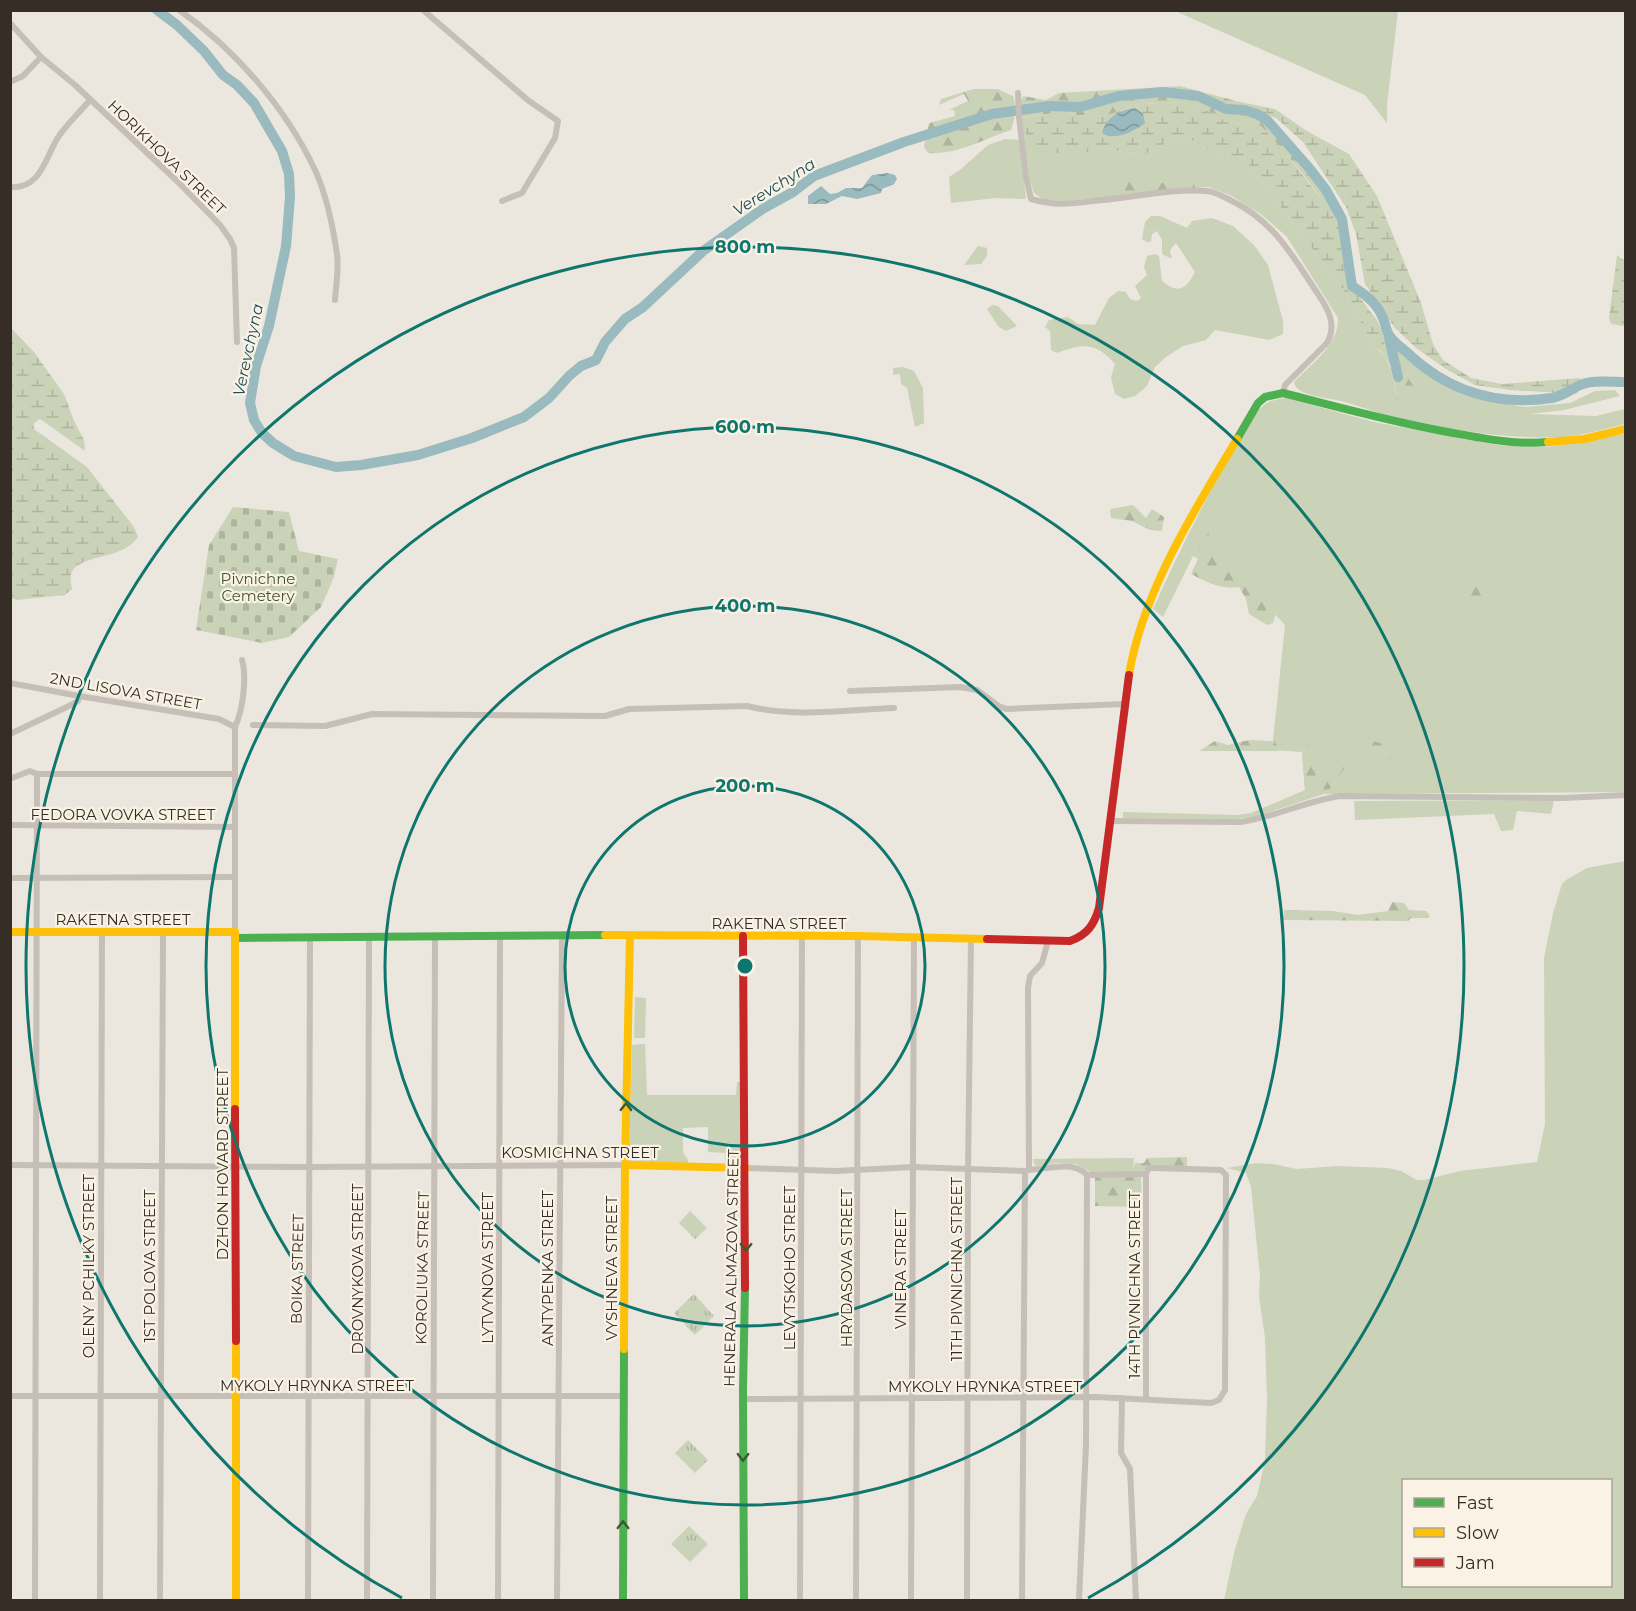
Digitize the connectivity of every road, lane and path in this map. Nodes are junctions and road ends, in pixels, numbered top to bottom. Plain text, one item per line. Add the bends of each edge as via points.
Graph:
1 (179, 10) edge
2 (423, 10) edge
3 (10, 23) edge
4 (41, 57) junction
5 (10, 82) edge
6 (1018, 93) dead end
7 (90, 100) junction
8 (10, 188) edge
9 (502, 201) dead end
10 (335, 300) dead end
11 (237, 342) dead end
12 (1283, 393) junction
13 (1626, 429) edge
14 (242, 660) dead end
15 (10, 682) edge
16 (850, 691) dead end
17 (79, 696) junction
18 (1124, 704) junction
19 (894, 708) dead end
20 (253, 725) dead end
21 (235, 727) junction
22 (10, 734) edge
23 (37, 774) junction
24 (235, 774) junction
25 (12, 778) dead end
26 (1626, 795) edge
27 (1110, 821) junction
28 (10, 825) edge
29 (37, 825) junction
30 (235, 827) junction
31 (234, 877) junction
32 (10, 878) edge
33 (37, 878) junction
34 (10, 932) edge
35 (36, 932) junction
36 (102, 932) junction
37 (163, 932) junction
38 (236, 935) junction
39 (562, 935) junction
40 (500, 936) junction
41 (630, 936) junction
42 (743, 936) junction
43 (802, 936) junction
44 (858, 936) junction
45 (310, 937) junction
46 (369, 937) junction
47 (435, 937) junction
48 (914, 938) junction
49 (971, 938) junction
50 (1047, 940) junction
51 (10, 1165) edge
52 (36, 1165) junction
53 (625, 1165) junction
54 (100, 1166) junction
55 (161, 1166) junction
56 (235, 1166) junction
57 (435, 1166) junction
58 (499, 1166) junction
59 (559, 1166) junction
60 (310, 1167) junction
61 (370, 1167) junction
62 (913, 1167) junction
63 (746, 1168) junction
64 (858, 1168) junction
65 (801, 1170) junction
66 (968, 1170) junction
67 (1027, 1170) junction
68 (1146, 1172) junction
69 (1087, 1174) junction
70 (1224, 1395) joint
71 (10, 1396) edge
72 (160, 1396) junction
73 (499, 1396) junction
74 (624, 1396) junction
75 (35, 1397) junction
76 (236, 1397) junction
77 (307, 1397) junction
78 (369, 1397) junction
79 (433, 1397) junction
80 (559, 1397) junction
81 (1024, 1397) junction
82 (100, 1398) junction
83 (857, 1398) junction
84 (912, 1398) junction
85 (969, 1398) junction
86 (1087, 1398) junction
87 (1122, 1398) junction
88 (743, 1399) junction
89 (801, 1399) junction
90 (1146, 1399) junction
91 (35, 1600) edge
92 (100, 1600) edge
93 (160, 1600) edge
94 (236, 1600) edge
95 (308, 1600) edge
96 (367, 1600) edge
97 (433, 1600) edge
98 (498, 1600) edge
99 (557, 1600) edge
100 (623, 1600) edge
101 (744, 1600) edge
102 (800, 1600) edge
103 (856, 1600) edge
104 (911, 1600) edge
105 (967, 1600) edge
106 (1022, 1600) edge
107 (1079, 1600) edge
108 (1137, 1600) edge

1 - 10 street via 209,32 254,79 282,113 315,171 327,205 337,256
2 - 9 street via 558,121 555,138 522,193
3 - 4 street, HORIKHOVA STREET
4 - 5 street via 19,79
4 - 7 street, HORIKHOVA STREET
6 - 12 street via 1031,199 1059,205 1174,192 1210,192 1248,209 1275,231 1325,305 1332,324 1327,343 1285,385
7 - 8 street via 58,137 40,173 24,185
7 - 11 street, HORIKHOVA STREET via 178,182 230,239 234,248
12 - 13 street via 1400,423 1492,440 1534,443 1584,439
12 - 18 street, RAKETNA STREET via 1265,397 1251,412 1177,544 1145,617
14 - 21 street, DZHON HOVARD STREET via 245,671
15 - 17 street, 2ND LISOVA STREET
16 - 18 street via 960,687 977,690 1007,709
17 - 21 street, 2ND LISOVA STREET via 219,719
17 - 22 street via 71,705
18 - 27 street, RAKETNA STREET
19 - 20 street via 790,713 747,706 629,709 605,716 372,714 325,726
21 - 24 street, DZHON HOVARD STREET
23 - 24 street
23 - 25 street via 28,771
23 - 29 street
24 - 30 street, DZHON HOVARD STREET
26 - 27 street via 1340,796 1241,822
27 - 50 street, RAKETNA STREET via 1099,908 1093,926 1070,941
28 - 29 street, FEDORA VOVKA STREET
29 - 30 street, FEDORA VOVKA STREET
29 - 33 street
30 - 31 street, DZHON HOVARD STREET
31 - 33 street
31 - 38 street, DZHON HOVARD STREET
32 - 33 street
33 - 35 street
34 - 35 street, RAKETNA STREET
35 - 36 street, RAKETNA STREET
35 - 52 street
36 - 37 street, RAKETNA STREET
36 - 54 street, OLENY PCHILKY STREET
37 - 38 street, RAKETNA STREET
37 - 55 street, 1ST POLOVA STREET
38 - 45 street, RAKETNA STREET
38 - 56 street, DZHON HOVARD STREET
39 - 40 street, RAKETNA STREET
39 - 41 street, RAKETNA STREET
39 - 59 street, ANTYPENKA STREET
40 - 47 street, RAKETNA STREET
40 - 58 street, LYTVYNOVA STREET
41 - 42 street, RAKETNA STREET
53 -> 41 street, VYSHNEVA STREET
42 - 43 street, RAKETNA STREET
42 - 63 street, HENERALA ALMAZOVA STREET
43 - 44 street, RAKETNA STREET
43 - 65 street, LEVYTSKOHO STREET
44 - 48 street, RAKETNA STREET
44 - 64 street, HRYDASOVA STREET
45 - 46 street, RAKETNA STREET
45 - 60 street, BOIKA STREET
46 - 47 street, RAKETNA STREET
46 - 61 street, DROVNYKOVA STREET
47 - 57 street, KOROLIUKA STREET
48 - 49 street, RAKETNA STREET
48 - 62 street, VINERA STREET
49 - 50 street, RAKETNA STREET
49 - 66 street, 11TH PIVNICHNA STREET
50 - 67 street via 1046,955 1030,976 1028,988
51 - 52 street, KOSMICHNA STREET
52 - 54 street, KOSMICHNA STREET
52 - 75 street
53 - 59 street, KOSMICHNA STREET
53 - 63 street, KOSMICHNA STREET
53 - 74 street, VYSHNEVA STREET
54 - 55 street, KOSMICHNA STREET
54 - 82 street, OLENY PCHILKY STREET
55 - 56 street, KOSMICHNA STREET
55 - 72 street, 1ST POLOVA STREET
56 - 60 street, KOSMICHNA STREET
56 - 76 street, DZHON HOVARD STREET
57 - 58 street, KOSMICHNA STREET
57 - 61 street, KOSMICHNA STREET
57 - 79 street, KOROLIUKA STREET
58 - 59 street, KOSMICHNA STREET
58 - 73 street, LYTVYNOVA STREET
59 - 80 street, ANTYPENKA STREET
60 - 61 street, KOSMICHNA STREET
60 - 77 street, BOIKA STREET
61 - 78 street, DROVNYKOVA STREET
62 - 64 street, KOSMICHNA STREET
62 - 66 street, KOSMICHNA STREET
62 - 84 street, VINERA STREET
63 - 65 street, KOSMICHNA STREET
63 -> 88 street, HENERALA ALMAZOVA STREET
64 - 65 street, KOSMICHNA STREET
64 - 83 street, HRYDASOVA STREET
65 - 89 street, LEVYTSKOHO STREET
66 - 67 street, KOSMICHNA STREET
66 - 85 street, 11TH PIVNICHNA STREET
67 - 69 street, KOSMICHNA STREET via 1068,1167
67 - 81 street
68 - 69 street, KOSMICHNA STREET
68 - 70 street, KOSMICHNA STREET via 1153,1168 1223,1171 1226,1175
68 - 90 street, 14TH PIVNICHNA STREET
69 - 86 street
70 - 90 street, MYKOLY HRYNKA STREET via 1211,1403
71 - 75 street, MYKOLY HRYNKA STREET
72 - 76 street, MYKOLY HRYNKA STREET
72 - 82 street, MYKOLY HRYNKA STREET
72 - 93 street, 1ST POLOVA STREET
73 - 79 street, MYKOLY HRYNKA STREET
73 - 80 street, MYKOLY HRYNKA STREET
73 - 98 street, LYTVYNOVA STREET
74 - 80 street, MYKOLY HRYNKA STREET
100 -> 74 street, VYSHNEVA STREET
75 - 82 street, MYKOLY HRYNKA STREET
75 - 91 street
76 - 77 street, MYKOLY HRYNKA STREET
76 - 94 street, DZHON HOVARD STREET
77 - 78 street, MYKOLY HRYNKA STREET
77 - 95 street, BOIKA STREET
78 - 79 street, MYKOLY HRYNKA STREET
78 - 96 street, DROVNYKOVA STREET
79 - 97 street, KOROLIUKA STREET
80 - 99 street, ANTYPENKA STREET
81 - 85 street, MYKOLY HRYNKA STREET
81 - 86 street, MYKOLY HRYNKA STREET
81 - 106 street
82 - 92 street, OLENY PCHILKY STREET
83 - 84 street, MYKOLY HRYNKA STREET
83 - 89 street, MYKOLY HRYNKA STREET
83 - 103 street, HRYDASOVA STREET
84 - 85 street, MYKOLY HRYNKA STREET
84 - 104 street, VINERA STREET
85 - 105 street, 11TH PIVNICHNA STREET
86 - 87 street, MYKOLY HRYNKA STREET
86 - 107 street
87 - 90 street, MYKOLY HRYNKA STREET
87 - 108 street, 14TH PIVNICHNA STREET via 1121,1453 1130,1469
88 - 89 street, MYKOLY HRYNKA STREET
88 -> 101 street, HENERALA ALMAZOVA STREET
89 - 102 street, LEVYTSKOHO STREET

